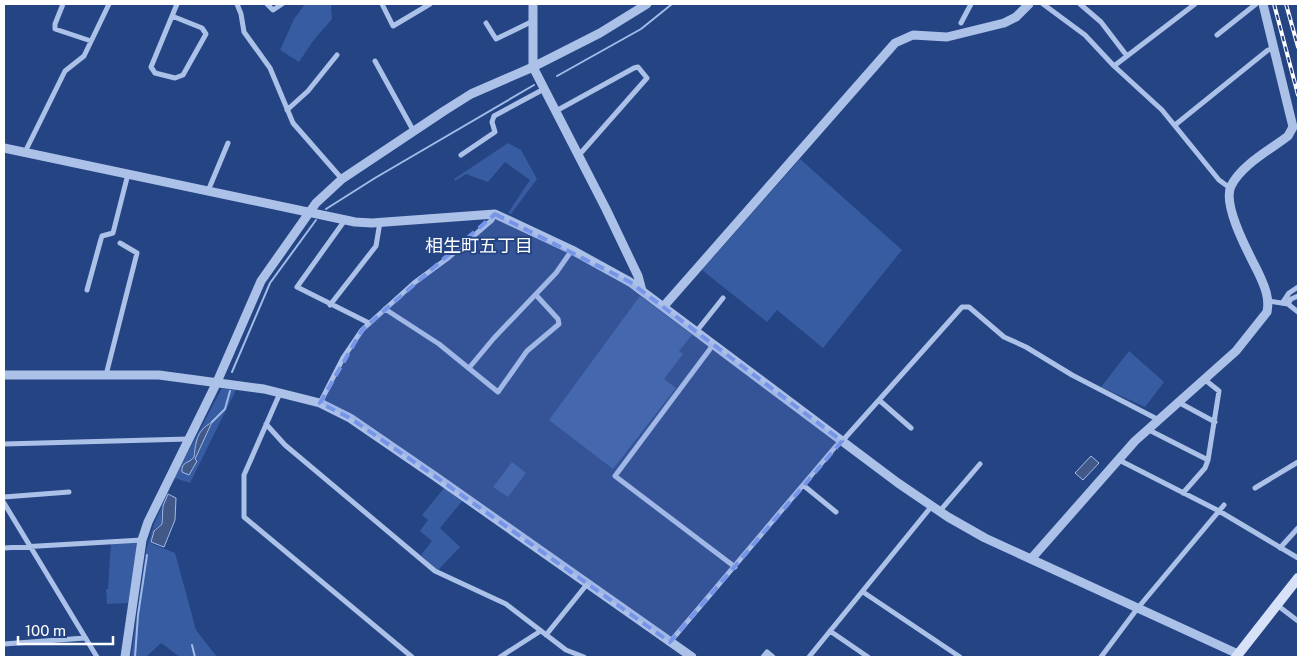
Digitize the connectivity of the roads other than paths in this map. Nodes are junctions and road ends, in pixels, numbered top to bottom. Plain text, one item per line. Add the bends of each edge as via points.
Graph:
1 (63, 4) edge
2 (108, 4) edge
3 (177, 4) edge
4 (237, 4) edge
5 (266, 4) edge
6 (282, 4) edge
7 (382, 4) edge
8 (430, 4) edge
9 (533, 4) edge
10 (647, 4) edge
11 (971, 4) edge
12 (1029, 4) edge
13 (1043, 4) edge
14 (1080, 4) edge
15 (1180, 4) edge
16 (1194, 4) edge
17 (1256, 4) edge
18 (1263, 4) edge
19 (1186, 10) junction
20 (172, 16) junction
21 (533, 21) junction
22 (486, 23) dead end
23 (960, 23) dead end
24 (1217, 34) dead end
25 (91, 41) junction
26 (1274, 48) junction
27 (337, 55) dead end
28 (1127, 56) junction
29 (375, 61) dead end
30 (1114, 66) junction
31 (533, 67) junction
32 (544, 89) junction
33 (287, 110) junction
34 (556, 112) junction
35 (1175, 125) junction
36 (413, 130) junction
37 (228, 144) dead end
38 (4, 148) edge
39 (25, 152) junction
40 (461, 155) dead end
41 (579, 155) junction
42 (128, 174) junction
43 (342, 179) junction
44 (1230, 188) junction
45 (208, 191) junction
46 (309, 212) junction
47 (495, 214) junction
48 (345, 220) junction
49 (380, 222) junction
50 (120, 243) dead end
51 (572, 250) junction
52 (1298, 287) edge
53 (87, 290) dead end
54 (642, 291) junction
55 (536, 295) junction
56 (1298, 296) edge
57 (723, 298) dead end
58 (1268, 301) junction
59 (1285, 303) junction
60 (330, 305) junction
61 (664, 306) junction
62 (385, 309) junction
63 (1298, 312) edge
64 (369, 323) junction
65 (696, 332) junction
66 (713, 345) junction
67 (469, 368) junction
68 (4, 375) edge
69 (106, 375) junction
70 (1204, 379) junction
71 (217, 382) junction
72 (281, 392) junction
73 (879, 400) junction
74 (1178, 402) junction
75 (320, 403) junction
76 (1157, 419) junction
77 (1215, 422) junction
78 (266, 424) junction
79 (911, 428) dead end
80 (1147, 428) junction
81 (188, 439) junction
82 (842, 441) junction
83 (4, 444) edge
84 (1119, 460) junction
85 (1208, 460) junction
86 (1298, 462) edge
87 (980, 464) dead end
88 (803, 486) junction
89 (1255, 488) dead end
90 (69, 492) dead end
91 (1183, 493) junction
92 (4, 497) edge
93 (4, 502) edge
94 (1224, 505) dead end
95 (935, 509) junction
96 (1218, 511) junction
97 (836, 512) dead end
98 (1298, 528) edge
99 (142, 540) junction
100 (30, 546) junction
101 (4, 548) edge
102 (1280, 548) junction
103 (1298, 558) edge
104 (1031, 559) junction
105 (735, 567) junction
106 (1298, 578) edge
107 (588, 582) junction
108 (864, 592) junction
109 (1277, 605) junction
110 (1136, 609) junction
111 (1298, 621) edge
112 (830, 631) junction
113 (539, 632) junction
114 (546, 635) junction
115 (85, 638) junction
116 (670, 642) junction
117 (4, 644) edge
118 (1239, 656) edge
119 (96, 657) edge
120 (125, 657) edge
121 (412, 657) edge
122 (500, 657) edge
123 (584, 657) edge
124 (692, 657) edge
125 (763, 657) edge
126 (774, 657) edge
127 (809, 657) edge
128 (868, 657) edge
129 (960, 657) edge
130 (1101, 657) edge

1 - 25 street via 56,29
2 - 25 street
3 - 20 street
4 - 33 street via 244,32 270,68
5 - 6 street via 273,10
7 - 8 street via 393,26
9 - 21 street
10 - 31 street via 600,33
11 - 23 street
12 - 61 street via 1004,23 947,38 914,35 895,43
13 - 30 street via 1085,36
14 - 28 street via 1101,22
15 - 19 street
16 - 19 street
17 - 24 street
18 - 26 street
19 - 28 street
20 - 20 street via 151,70 178,78 183,75 206,34 202,28
21 - 22 street via 496,39
21 - 31 street
25 - 39 street via 84,56 65,71
26 - 35 street
26 - 44 street via 1293,127 1288,136 1248,167
27 - 33 street via 308,91
28 - 30 street
29 - 36 street
30 - 35 street
31 - 32 street
31 - 36 street via 471,94
32 - 34 street
32 - 40 street via 494,116 495,132
33 - 43 street via 297,130
34 - 41 street
34 - 41 street via 634,68 638,67 646,75 647,78
35 - 44 street via 1219,180
36 - 43 street
37 - 45 street
38 - 39 street
39 - 42 street
41 - 54 street via 638,276
42 - 45 street
42 - 53 street via 113,233 101,239
43 - 46 street
44 - 58 street via 1232,214 1264,284
45 - 46 street
46 - 48 street
46 - 71 street via 261,281
47 - 49 street
47 - 51 street
47 - 62 street via 448,258
48 - 49 street
48 - 60 street via 297,287
49 - 60 street via 376,246
50 - 69 street via 137,253
51 - 54 street
51 - 55 street
52 - 59 street
54 - 61 street
55 - 67 street
55 - 67 street via 559,324 527,352 498,392
56 - 59 street
57 - 65 street
58 - 59 street
58 - 70 street via 1267,312 1256,328
59 - 63 street
60 - 64 street
61 - 65 street
62 - 64 street
62 - 67 street
64 - 75 street via 347,350
65 - 66 street
66 - 82 street
66 - 105 street via 615,476
68 - 69 street
69 - 71 street via 159,375
70 - 74 street
70 - 77 street via 1219,391
71 - 72 street
71 - 81 street
72 - 75 street
72 - 78 street
73 - 76 street via 966,306 1004,337
73 - 79 street
73 - 82 street
74 - 76 street
74 - 77 street
75 - 107 street via 350,418
76 - 80 street
77 - 85 street
78 - 113 street via 285,445 427,565 506,604
78 - 121 street via 244,476 244,516
80 - 84 street
80 - 85 street
81 - 83 street
81 - 99 street
82 - 88 street
82 - 95 street
84 - 91 street
84 - 104 street
85 - 91 street
86 - 89 street
87 - 95 street
88 - 97 street
88 - 105 street
90 - 92 street
91 - 96 street
93 - 100 street
94 - 96 street
95 - 104 street via 973,532
95 - 108 street
96 - 102 street
96 - 110 street
98 - 102 street
99 - 100 street
99 - 120 street
100 - 101 street
100 - 115 street
102 - 103 street
104 - 110 street
105 - 116 street
106 - 109 main road
107 - 114 street
107 - 116 street
108 - 112 street
108 - 129 street
109 - 111 street
109 - 118 main road
110 - 118 street
110 - 130 street
112 - 127 street
112 - 128 street
113 - 114 street
113 - 122 street
114 - 123 street via 566,650
115 - 117 street
115 - 119 street
116 - 124 street
125 - 126 street via 767,652

